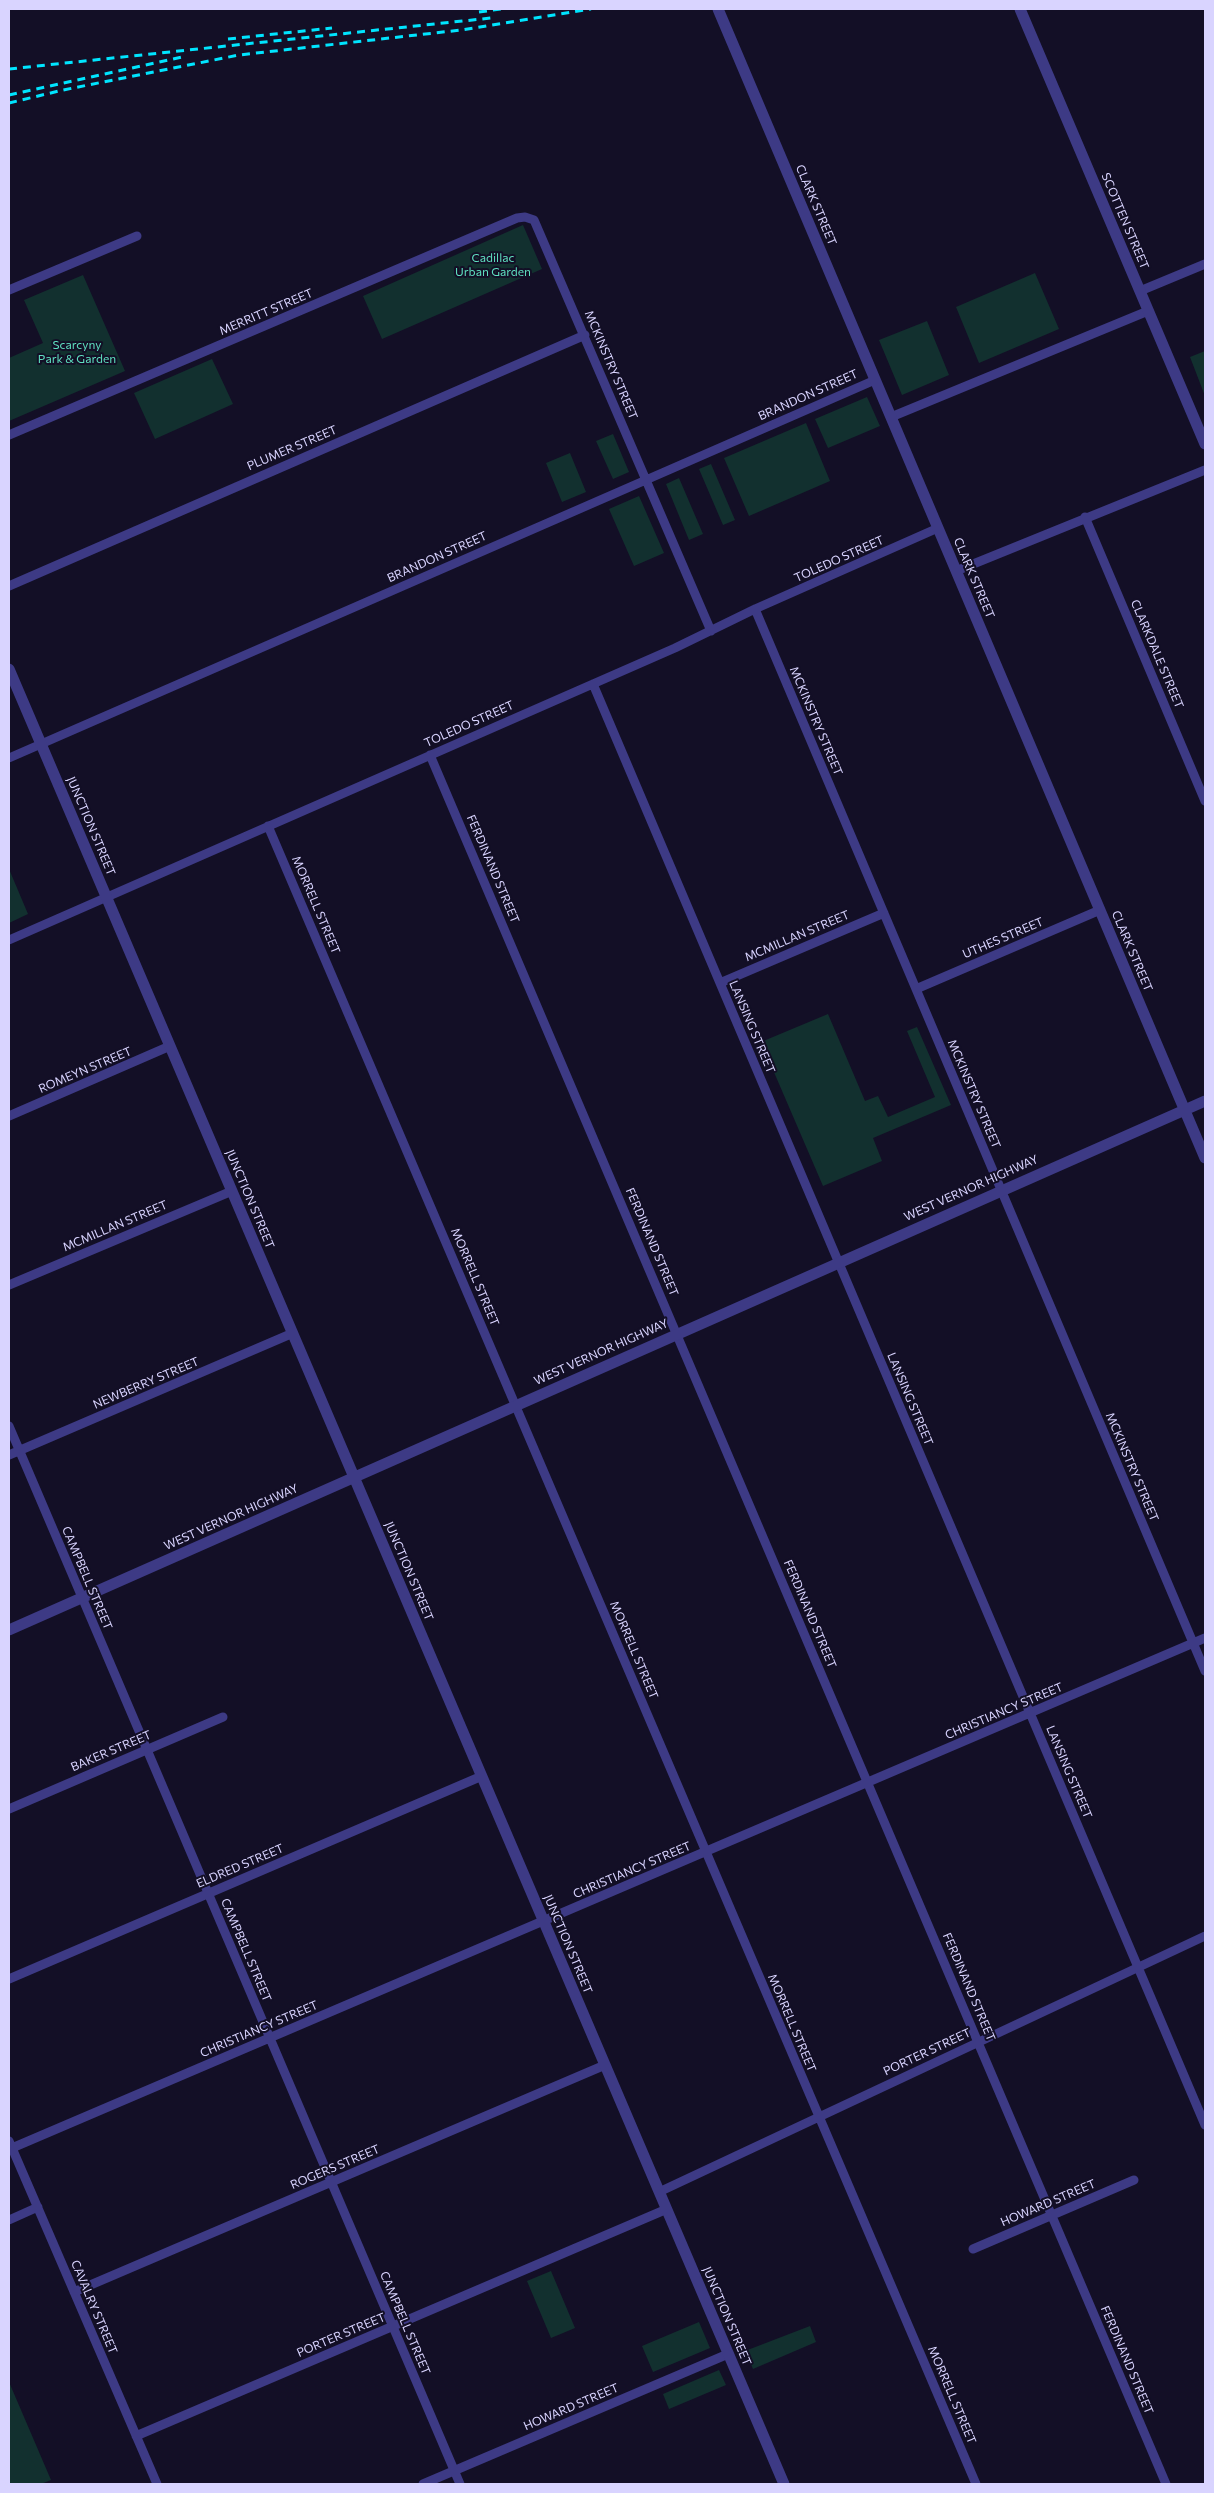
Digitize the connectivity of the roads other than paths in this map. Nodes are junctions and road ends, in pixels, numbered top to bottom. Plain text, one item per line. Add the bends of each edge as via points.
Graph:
1 (718, 9) edge
2 (1020, 9) edge
3 (534, 220) joint
4 (137, 236) dead end
5 (1205, 264) edge
6 (9, 290) edge
7 (1140, 291) junction
8 (1148, 311) junction
9 (585, 335) junction
10 (875, 380) junction
11 (891, 417) junction
12 (9, 435) edge
13 (1205, 441) edge
14 (1205, 470) edge
15 (647, 480) junction
16 (1085, 517) junction
17 (938, 528) junction
18 (956, 571) junction
19 (9, 586) edge
20 (755, 610) junction
21 (711, 631) junction
22 (9, 669) edge
23 (593, 684) junction
24 (41, 744) junction
25 (430, 755) junction
26 (9, 758) edge
27 (1205, 801) edge
28 (268, 826) junction
29 (106, 897) junction
30 (1100, 910) junction
31 (884, 913) junction
32 (9, 940) edge
33 (720, 983) junction
34 (916, 989) junction
35 (170, 1046) junction
36 (1205, 1100) edge
37 (1185, 1109) junction
38 (9, 1116) edge
39 (1205, 1158) edge
40 (1001, 1190) junction
41 (232, 1191) junction
42 (838, 1262) junction
43 (9, 1285) edge
44 (677, 1333) junction
45 (293, 1334) junction
46 (516, 1405) junction
47 (9, 1426) edge
48 (19, 1451) junction
49 (9, 1455) edge
50 (354, 1477) junction
51 (82, 1598) junction
52 (9, 1630) edge
53 (1205, 1638) edge
54 (1194, 1644) junction
55 (1205, 1671) edge
56 (1031, 1713) junction
57 (223, 1717) dead end
58 (146, 1750) junction
59 (482, 1776) junction
60 (869, 1783) junction
61 (9, 1810) edge
62 (706, 1853) junction
63 (208, 1894) junction
64 (543, 1921) junction
65 (1205, 1936) edge
66 (1138, 1967) junction
67 (9, 1978) edge
68 (270, 2038) junction
69 (979, 2042) junction
70 (605, 2065) junction
71 (819, 2117) junction
72 (1205, 2125) edge
73 (10, 2144) edge
74 (1134, 2180) dead end
75 (331, 2182) junction
76 (659, 2192) junction
77 (38, 2207) junction
78 (667, 2209) junction
79 (1052, 2215) junction
80 (9, 2220) edge
81 (972, 2249) dead end
82 (74, 2292) junction
83 (393, 2326) junction
84 (728, 2354) junction
85 (136, 2436) junction
86 (454, 2471) junction
87 (157, 2484) edge
88 (423, 2484) edge
89 (460, 2484) edge
90 (784, 2484) edge
91 (976, 2484) edge
92 (1166, 2484) edge

1 - 10 street, CLARK STREET
2 - 7 street, SCOTTEN STREET
3 - 9 street, MCKINSTRY STREET
3 - 12 street, MERRITT STREET via 517,218
4 - 6 street
5 - 7 street
7 - 8 street, SCOTTEN STREET
8 - 11 street
8 - 13 street, SCOTTEN STREET
9 - 15 street, MCKINSTRY STREET
9 - 19 street, PLUMER STREET
10 - 11 street, CLARK STREET
10 - 15 street, BRANDON STREET
11 - 17 street, CLARK STREET
14 - 16 street
15 - 21 street, MCKINSTRY STREET
15 - 24 street, BRANDON STREET
16 - 18 street
16 - 27 street, CLARKDALE STREET
17 - 18 street, CLARK STREET
17 - 20 street, TOLEDO STREET
18 - 30 street, CLARK STREET
20 - 21 street, TOLEDO STREET
20 - 31 street, MCKINSTRY STREET
21 - 23 street, TOLEDO STREET
22 - 24 street, JUNCTION STREET
23 - 25 street, TOLEDO STREET
23 - 33 street, LANSING STREET
24 - 26 street, BRANDON STREET
24 - 29 street, JUNCTION STREET
25 - 28 street, TOLEDO STREET
25 - 44 street, FERDINAND STREET
28 - 29 street, TOLEDO STREET
28 - 46 street, MORRELL STREET
29 - 32 street, TOLEDO STREET
29 - 35 street, JUNCTION STREET
30 - 34 street, UTHES STREET
30 - 37 street, CLARK STREET
31 - 33 street, MCMILLAN STREET
31 - 34 street, MCKINSTRY STREET
33 - 42 street, LANSING STREET
34 - 40 street, MCKINSTRY STREET
35 - 38 street, ROMEYN STREET
35 - 41 street, JUNCTION STREET
36 - 37 street, WEST VERNOR HIGHWAY
37 - 39 street, CLARK STREET
37 - 40 street, WEST VERNOR HIGHWAY
40 - 42 street, WEST VERNOR HIGHWAY
40 - 54 street, MCKINSTRY STREET
41 - 43 street, MCMILLAN STREET
41 - 45 street, JUNCTION STREET
42 - 44 street, WEST VERNOR HIGHWAY
42 - 56 street, LANSING STREET
44 - 46 street, WEST VERNOR HIGHWAY
44 - 60 street, FERDINAND STREET
45 - 48 street, NEWBERRY STREET
45 - 50 street, JUNCTION STREET
46 - 50 street, WEST VERNOR HIGHWAY
46 - 62 street, MORRELL STREET
47 - 48 street, CAMPBELL STREET
48 - 49 street, NEWBERRY STREET
48 - 51 street, CAMPBELL STREET
50 - 51 street, WEST VERNOR HIGHWAY
50 - 59 street, JUNCTION STREET
51 - 52 street, WEST VERNOR HIGHWAY
51 - 58 street, CAMPBELL STREET
53 - 54 street, CHRISTIANCY STREET
54 - 55 street, MCKINSTRY STREET
54 - 56 street, CHRISTIANCY STREET
56 - 60 street, CHRISTIANCY STREET
56 - 66 street, LANSING STREET
57 - 58 street, BAKER STREET
58 - 61 street, BAKER STREET
58 - 63 street, CAMPBELL STREET
59 - 63 street, ELDRED STREET
59 - 64 street, JUNCTION STREET
60 - 62 street, CHRISTIANCY STREET
60 - 69 street, FERDINAND STREET
62 - 64 street, CHRISTIANCY STREET
62 - 71 street, MORRELL STREET
63 - 67 street, ELDRED STREET
63 - 68 street, CAMPBELL STREET
64 - 68 street, CHRISTIANCY STREET
64 - 70 street, JUNCTION STREET
65 - 66 street, PORTER STREET
66 - 69 street, PORTER STREET
66 - 72 street, LANSING STREET
68 - 73 street, CHRISTIANCY STREET
68 - 75 street, CAMPBELL STREET
69 - 71 street, PORTER STREET
69 - 79 street, FERDINAND STREET
70 - 75 street, ROGERS STREET
70 - 76 street, JUNCTION STREET
71 - 76 street, PORTER STREET
71 - 91 street, MORRELL STREET
73 - 77 street, CAVALRY STREET
74 - 79 street, HOWARD STREET
75 - 82 street, ROGERS STREET
75 - 83 street, CAMPBELL STREET
76 - 78 street, JUNCTION STREET
77 - 80 street
77 - 82 street, CAVALRY STREET
78 - 83 street, PORTER STREET
78 - 84 street, JUNCTION STREET
79 - 81 street, HOWARD STREET
79 - 92 street, FERDINAND STREET
82 - 85 street, CAVALRY STREET
83 - 85 street, PORTER STREET
83 - 86 street, CAMPBELL STREET
84 - 86 street, HOWARD STREET
84 - 90 street, JUNCTION STREET
85 - 87 street, CAVALRY STREET
86 - 88 street, HOWARD STREET
86 - 89 street, CAMPBELL STREET

